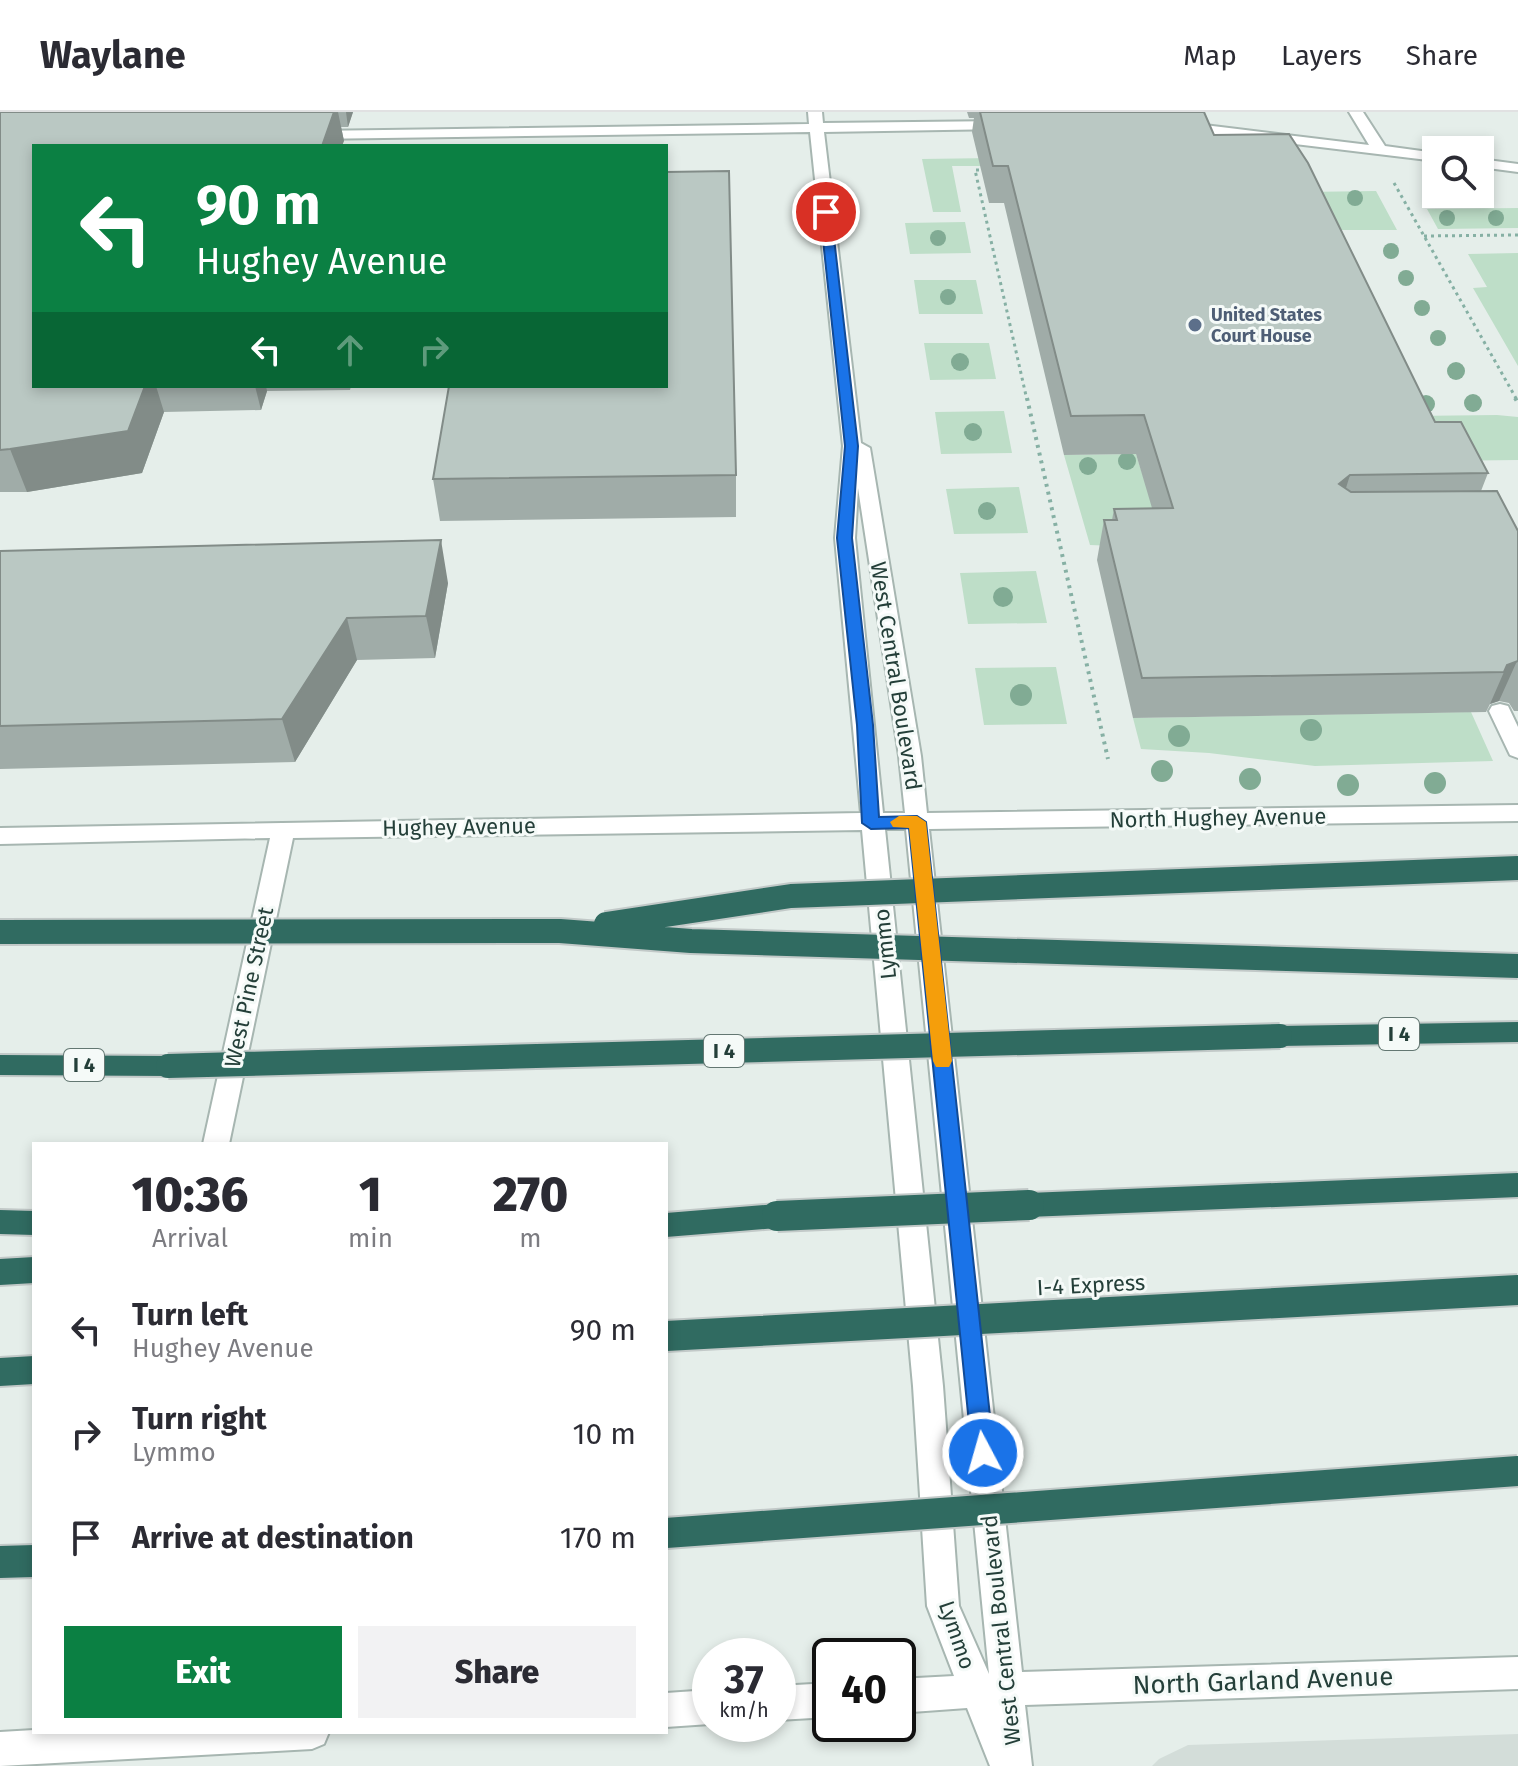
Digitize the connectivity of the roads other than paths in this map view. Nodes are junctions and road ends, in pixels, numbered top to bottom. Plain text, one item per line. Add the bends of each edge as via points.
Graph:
1 (1356, 112) edge
2 (819, 120) edge
3 (1022, 125) edge
4 (1167, 125) edge
5 (298, 135) edge
6 (1379, 149) junction
7 (1422, 155) edge
8 (1494, 165) edge
9 (1518, 168) edge
10 (1500, 711) edge
11 (1518, 750) edge
12 (1518, 813) edge
13 (917, 822) junction
14 (871, 823) junction
15 (283, 830) junction
16 (0, 836) edge
17 (1518, 868) edge
18 (560, 931) junction
19 (0, 932) edge
20 (1518, 966) edge
21 (1518, 1032) edge
22 (0, 1065) edge
23 (216, 1142) edge
24 (1518, 1185) edge
25 (777, 1216) junction
26 (668, 1217) edge
27 (0, 1222) edge
28 (32, 1223) edge
29 (668, 1225) edge
30 (32, 1270) edge
31 (0, 1272) edge
32 (1518, 1290) edge
33 (668, 1336) edge
34 (32, 1370) edge
35 (0, 1372) edge
36 (1518, 1471) edge
37 (668, 1533) edge
38 (32, 1561) edge
39 (0, 1562) edge
40 (1518, 1673) edge
41 (993, 1690) junction
42 (916, 1695) edge
43 (692, 1708) edge
44 (668, 1710) edge
45 (284, 1734) edge
46 (87, 1748) edge
47 (0, 1749) edge
48 (1007, 1766) edge
49 (1015, 1766) edge

1 - 6 street
2 - 3 street
2 - 5 street via 348,128
2 - 13 street, West Central Boulevard via 854,406
2 - 14 street, Lymmo via 852,446 845,538
4 - 6 street
6 - 7 street
8 - 9 street
10 - 11 street
12 - 13 street, North Hughey Avenue
13 - 14 street, Hughey Avenue
13 - 41 street, West Central Boulevard
14 - 15 street, Hughey Avenue
14 - 41 street, Lymmo via 926,1371 943,1606
15 - 16 street, Hughey Avenue
15 - 23 street, West Pine Street
17 - 18 highway, bridge via 791,896
18 - 19 highway, bridge
18 - 20 highway, bridge via 691,941
21 - 22 highway, I 4, bridge via 168,1066
24 - 25 highway, bridge
25 - 26 highway
25 - 29 highway
27 - 28 highway
30 - 31 highway
32 - 33 highway, I-4 Express, bridge
34 - 35 highway
36 - 37 highway, bridge
38 - 39 highway
40 - 41 street, North Garland Avenue
41 - 42 street, North Garland Avenue
41 - 48 street, Lymmo
41 - 49 street, West Central Boulevard
43 - 44 street
45 - 46 street
46 - 47 street

